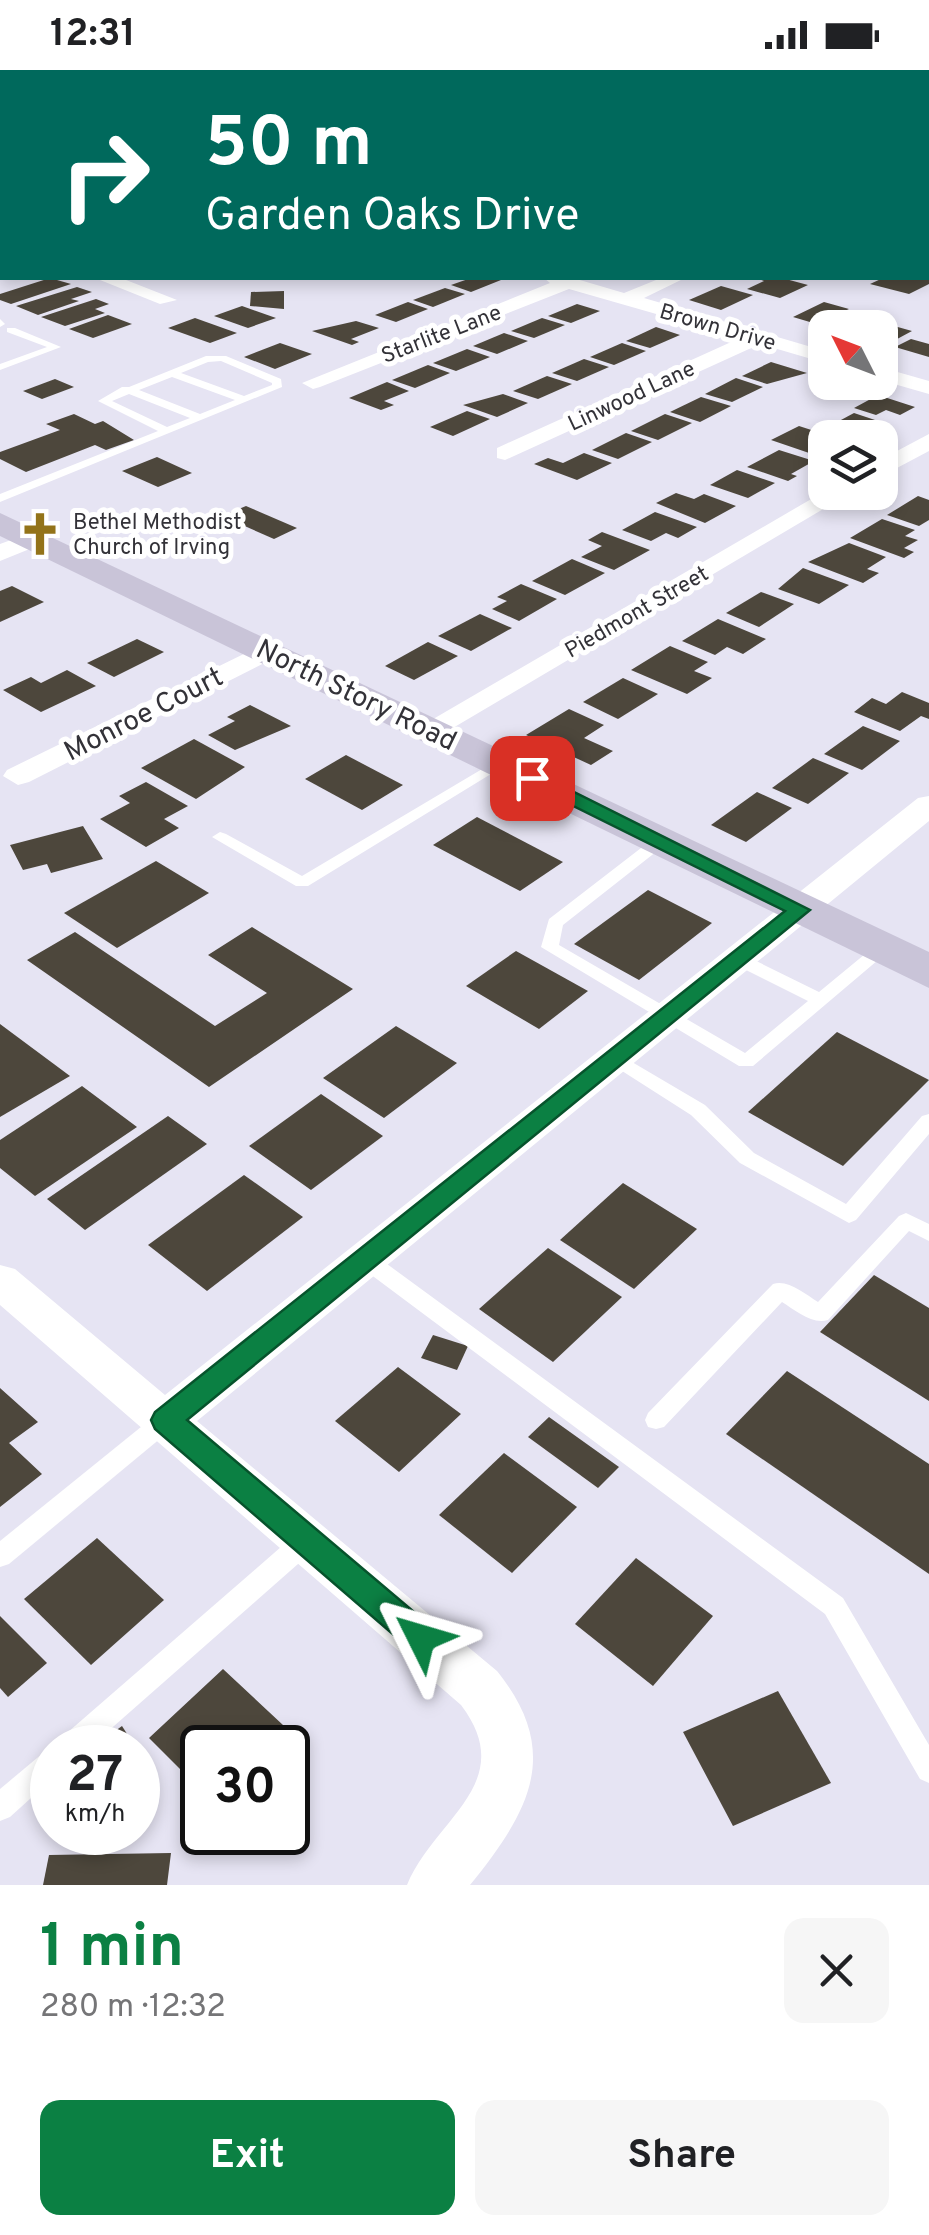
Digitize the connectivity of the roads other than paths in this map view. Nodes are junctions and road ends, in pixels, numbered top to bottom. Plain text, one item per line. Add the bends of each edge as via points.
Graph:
1 (110, 280) edge
2 (561, 280) edge
3 (671, 280) edge
4 (626, 299) junction
5 (167, 300) dead end
6 (4, 325) edge
7 (757, 338) junction
8 (808, 353) edge
9 (0, 366) edge
10 (169, 372) junction
11 (898, 379) edge
12 (312, 383) dead end
13 (929, 388) edge
14 (126, 389) junction
15 (244, 400) junction
16 (200, 418) junction
17 (166, 431) junction
18 (929, 442) edge
19 (505, 452) dead end
20 (898, 460) edge
21 (0, 498) edge
22 (809, 510) edge
23 (11, 539) edge
24 (268, 650) junction
25 (430, 729) junction
26 (499, 762) junction
27 (18, 776) dead end
28 (929, 805) edge
29 (220, 837) dead end
30 (660, 841) junction
31 (800, 910) junction
32 (882, 949) junction
33 (738, 959) junction
34 (929, 972) edge
35 (820, 1000) junction
36 (667, 1016) junction
37 (615, 1058) junction
38 (929, 1121) edge
39 (929, 1234) edge
40 (365, 1260) junction
41 (0, 1281) edge
42 (166, 1420) junction
43 (656, 1420) dead end
44 (306, 1540) junction
45 (0, 1556) edge
46 (95, 1725) edge
47 (929, 1770) edge
48 (30, 1781) edge
49 (0, 1808) edge
50 (436, 1885) edge

1 - 5 street
2 - 4 street, Brown Drive
2 - 12 street, Starlite Lane
3 - 4 street
4 - 7 street, Brown Drive
6 - 9 lane via 56,347
7 - 8 street, Brown Drive
7 - 19 street, Linwood Lane
10 - 14 lane
10 - 15 lane
10 - 15 lane via 214,358 277,381 277,387
11 - 13 street
14 - 16 lane
14 - 17 lane via 103,402
15 - 16 lane
16 - 17 lane
17 - 21 lane
18 - 20 street
22 - 25 street, Piedmont Street
23 - 24 main road, North Story Road
24 - 25 main road, North Story Road
24 - 27 street, Monroe Court
25 - 26 main road, North Story Road
26 - 29 lane via 302,883
26 - 30 main road, North Story Road
28 - 31 street
30 - 31 main road, North Story Road
30 - 36 lane via 556,923 550,947
31 - 32 main road, North Story Road
31 - 33 street
32 - 34 main road, North Story Road
32 - 35 lane
33 - 35 lane
33 - 36 street
35 - 36 lane via 746,1062
36 - 37 street
37 - 38 lane via 698,1110 747,1158 849,1214
37 - 40 street
39 - 43 lane via 906,1220 820,1314 780,1290
40 - 42 street
40 - 47 lane via 834,1606
41 - 42 street
42 - 44 street
42 - 45 lane
44 - 46 lane
44 - 50 street via 479,1688 504,1724 510,1756 505,1792
48 - 49 lane

